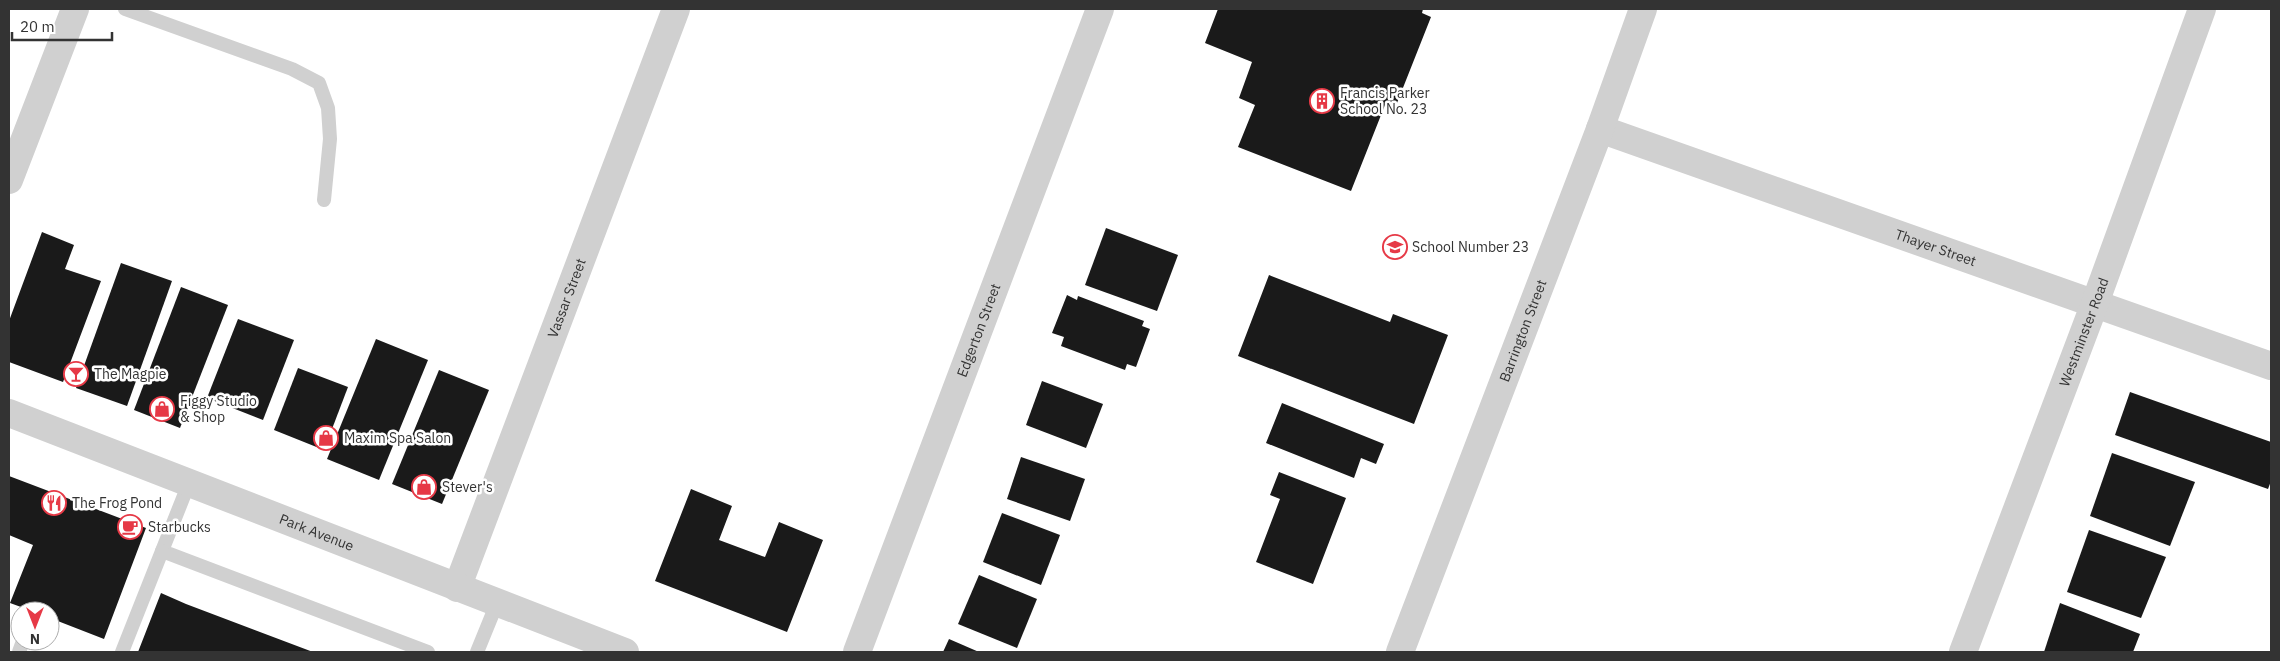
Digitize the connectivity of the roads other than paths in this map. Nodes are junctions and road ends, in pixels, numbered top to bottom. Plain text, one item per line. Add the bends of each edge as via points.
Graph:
1 (75, 9) edge
2 (125, 9) edge
3 (676, 9) edge
4 (1100, 9) edge
5 (1643, 9) edge
6 (2202, 9) edge
7 (1600, 129) junction
8 (15, 145) edge
9 (9, 180) edge
10 (324, 200) dead end
11 (2095, 303) junction
12 (2271, 366) edge
13 (9, 413) edge
14 (189, 483) junction
15 (162, 551) junction
16 (456, 588) junction
17 (497, 603) junction
18 (122, 652) edge
19 (428, 652) edge
20 (477, 652) edge
21 (625, 652) edge
22 (857, 652) edge
23 (1400, 652) edge
24 (1963, 652) edge

1 - 8 street
2 - 10 lane via 292,69 318,83 328,108 330,139
3 - 16 street, Vassar Street
4 - 22 street, Edgerton Street
5 - 7 street, Barrington Street
6 - 11 street, Westminster Road
7 - 11 street, Thayer Street
7 - 23 street, Barrington Street
8 - 9 street
11 - 12 street, Thayer Street
11 - 24 street, Westminster Road
13 - 14 street, Park Avenue
14 - 15 lane
14 - 16 street, Park Avenue
15 - 18 lane
15 - 19 lane
16 - 17 street, Park Avenue
17 - 20 lane
17 - 21 street, Park Avenue

